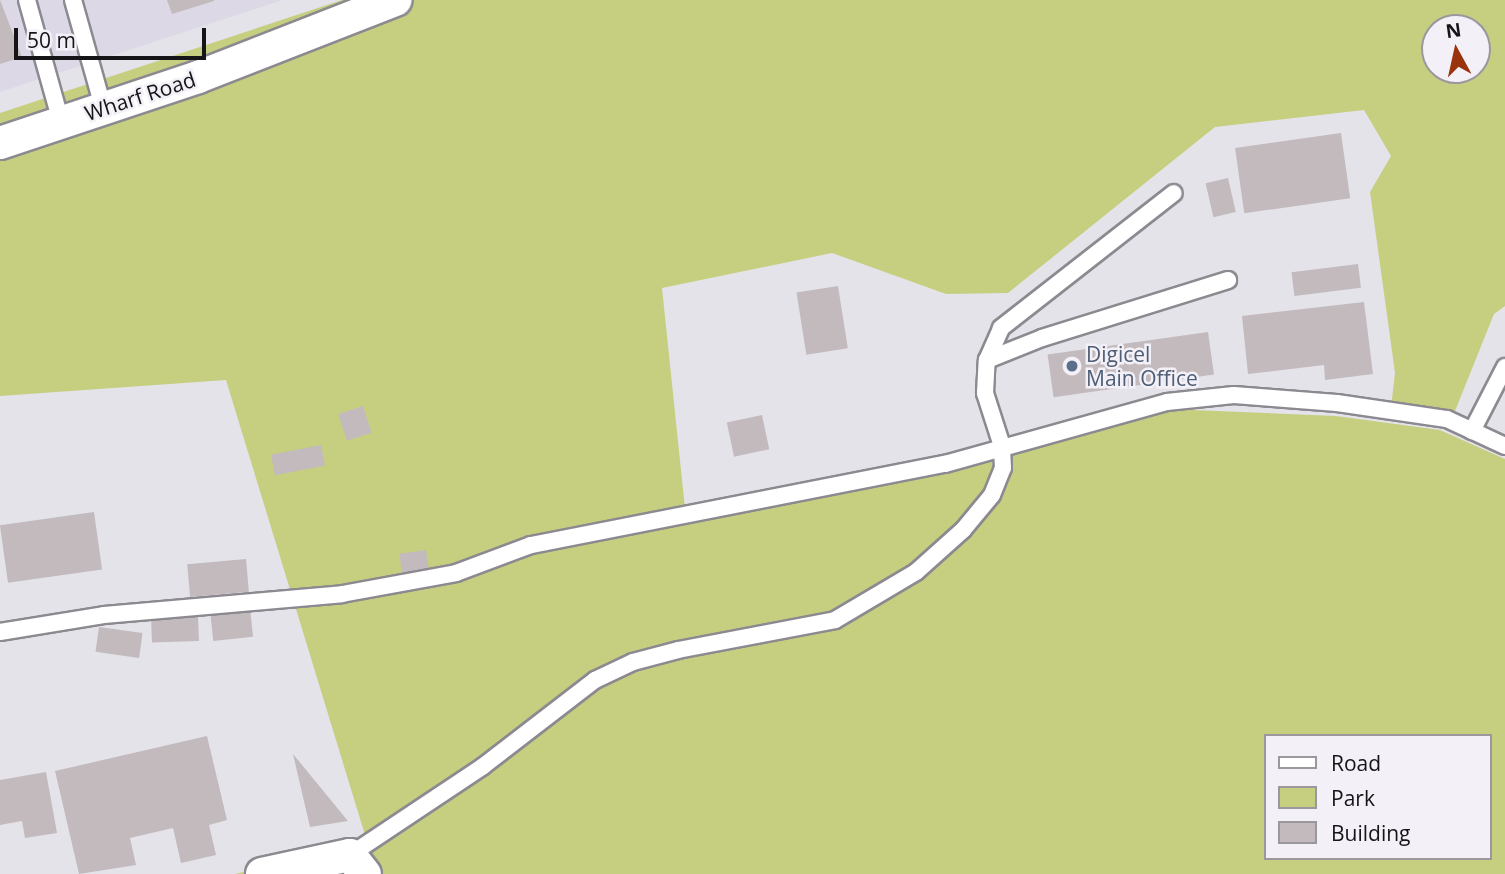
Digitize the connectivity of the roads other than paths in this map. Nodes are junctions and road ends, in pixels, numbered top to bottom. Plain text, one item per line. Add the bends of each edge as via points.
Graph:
1 (27, 0) edge
2 (74, 0) edge
3 (396, 0) edge
4 (103, 107) junction
5 (61, 122) junction
6 (0, 143) edge
7 (1174, 193) dead end
8 (1228, 281) dead end
9 (987, 360) junction
10 (1505, 368) edge
11 (1472, 431) junction
12 (1002, 446) junction
13 (1505, 446) edge
14 (0, 632) edge
15 (357, 864) edge
16 (262, 874) edge

1 - 5 lane
2 - 4 lane
3 - 4 street, Wharf Road via 211,72
4 - 5 street, Wharf Road
5 - 6 street, Wharf Road
7 - 9 lane via 1010,319 1000,328
8 - 9 lane via 1042,338
9 - 12 lane via 985,393
10 - 11 lane
11 - 12 lane via 1447,419 1234,395 1167,402
11 - 13 lane
12 - 14 lane via 945,464 531,545 456,573 354,592 104,615
12 - 15 lane via 1003,468 992,495 963,530 916,572 873,601 809,628 678,650 633,662 595,680
15 - 16 street

